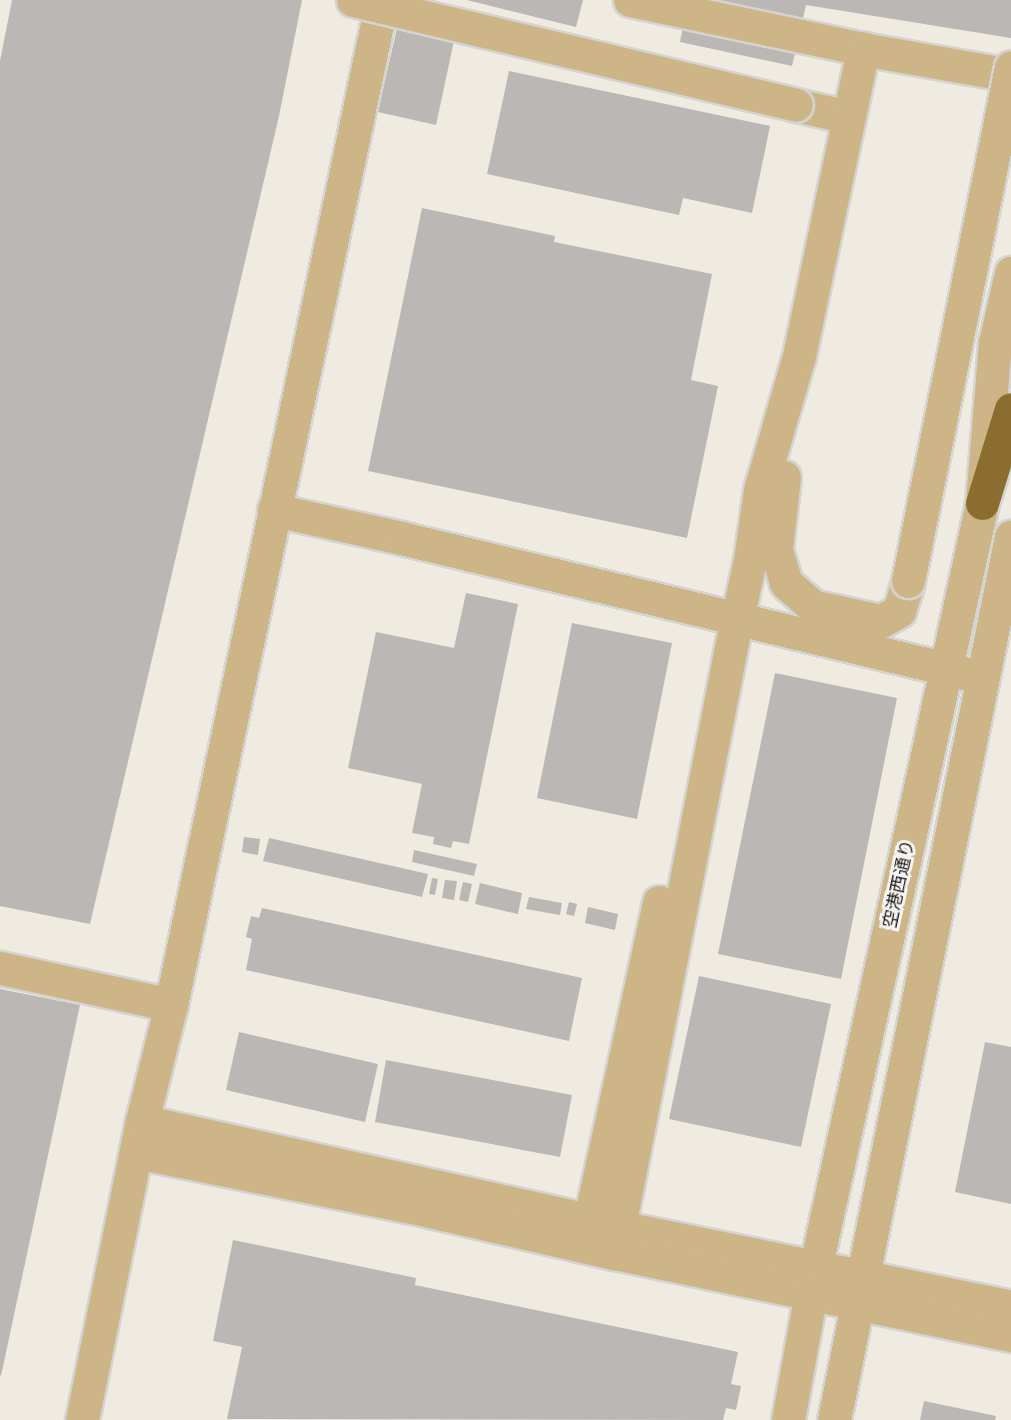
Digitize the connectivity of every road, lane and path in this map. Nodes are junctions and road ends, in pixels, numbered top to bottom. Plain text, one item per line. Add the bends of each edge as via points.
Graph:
1 (353, 0) edge
2 (382, 0) edge
3 (630, 0) edge
4 (863, 49) junction
5 (1011, 67) edge
6 (1011, 75) edge
7 (849, 117) junction
8 (1011, 273) edge
9 (799, 356) junction
10 (1011, 409) edge
11 (982, 503) junction
12 (274, 510) junction
13 (1011, 537) edge
14 (724, 616) junction
15 (947, 670) junction
16 (981, 677) junction
17 (0, 968) edge
18 (171, 1005) junction
19 (139, 1137) junction
20 (601, 1237) junction
21 (814, 1280) junction
22 (860, 1290) junction
23 (1011, 1307) edge
24 (1011, 1335) edge
25 (82, 1420) edge
26 (788, 1420) edge
27 (834, 1420) edge

1 - 7 street, bridge
2 - 12 street
3 - 4 street
4 - 6 street
4 - 7 street
5 - 9 street, bridge via 908,581 899,611 881,621 812,606 786,583 776,550
7 - 9 street
8 - 11 street, 空港西通り via 995,343
9 - 14 street via 760,490 750,560
10 - 11 highway
11 - 15 street, 空港西通り
12 - 14 street
12 - 18 street
13 - 16 street
14 - 15 street
14 - 20 street
15 - 16 street
15 - 21 street, 空港西通り
16 - 22 street
17 - 18 street
18 - 19 street
19 - 20 street
19 - 25 street
20 - 21 street
21 - 22 street
21 - 26 street, 空港西通り
22 - 23 street
22 - 24 street
22 - 27 street

